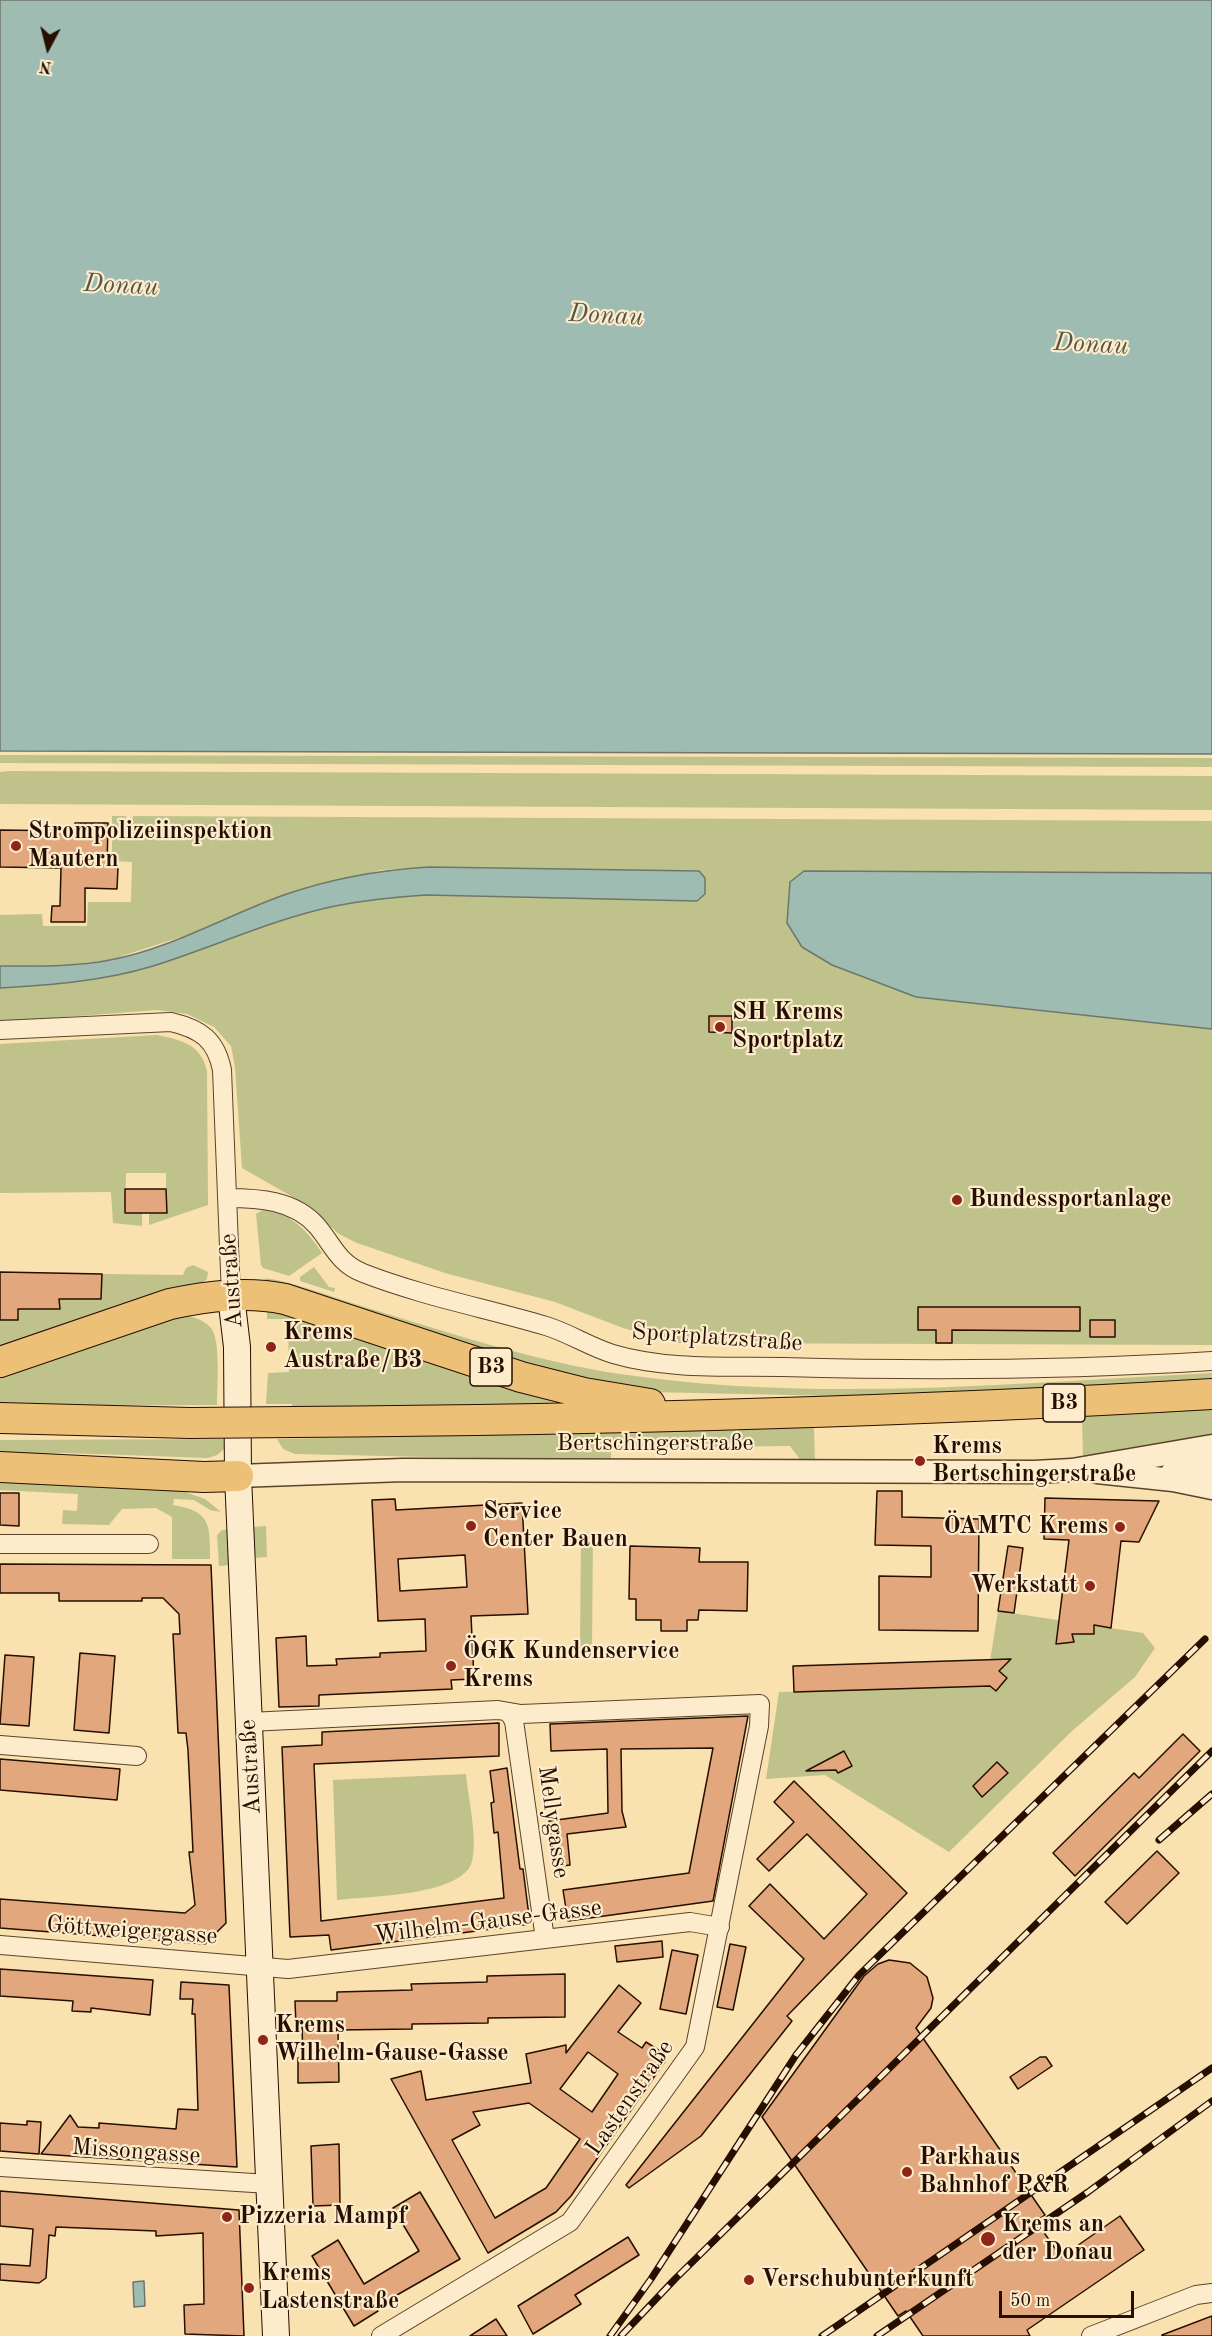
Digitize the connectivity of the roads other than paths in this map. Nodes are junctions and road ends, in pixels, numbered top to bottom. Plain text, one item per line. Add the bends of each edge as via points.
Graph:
1 (0, 1030) edge
2 (227, 1197) junction
3 (231, 1296) junction
4 (1212, 1361) edge
5 (0, 1362) edge
6 (1212, 1394) edge
7 (717, 1416) junction
8 (0, 1418) edge
9 (190, 1423) junction
10 (0, 1426) edge
11 (1212, 1446) edge
12 (0, 1467) edge
13 (1212, 1467) edge
14 (1072, 1470) junction
15 (238, 1476) junction
16 (1149, 1477) junction
17 (1212, 1488) edge
18 (0, 1544) edge
19 (149, 1544) dead end
20 (509, 1713) junction
21 (249, 1722) junction
22 (0, 1745) edge
23 (137, 1756) dead end
24 (720, 1927) junction
25 (545, 1939) junction
26 (0, 1945) edge
27 (261, 1965) junction
28 (0, 2167) edge
29 (269, 2184) junction
30 (1212, 2293) edge
31 (276, 2336) edge
32 (381, 2336) edge
33 (1091, 2336) edge

1 - 2 street, Austraße via 171,1022 206,1037 218,1051 222,1070
2 - 3 street, Austraße
2 - 4 street, Sportplatzstraße via 276,1201 300,1212 317,1226 345,1264 362,1272 438,1298 549,1327 611,1354 635,1359 686,1365 838,1369 1049,1368
3 - 5 highway via 170,1304
3 - 7 highway, B3 via 260,1294 285,1299 521,1377 584,1393
3 - 15 main road, Austraße via 237,1347
6 - 7 highway, B3
7 - 9 highway, B3, bridge
8 - 9 highway, B3
9 - 10 highway, B3
11 - 14 street, Bertschingerstraße
12 - 15 highway
13 - 16 street, Bertschingerstraße
14 - 15 street, Bertschingerstraße via 403,1470
14 - 16 street, Bertschingerstraße
15 - 21 main road, Austraße
16 - 17 street, Bertschingerstraße
18 - 19 street
20 - 21 street via 498,1710
20 - 24 street, Lastenstraße via 760,1704
20 - 25 street, Mellygasse via 514,1721
21 - 27 main road, Austraße
22 - 23 street
24 - 25 street, Wilhelm-Gause-Gasse via 690,1922
24 - 32 street, Lastenstraße via 695,2047 585,2205 559,2230
25 - 27 street, Wilhelm-Gause-Gasse via 328,1966 288,1969
26 - 27 street, Göttweigergasse
27 - 29 main road, Austraße
28 - 29 street, Missongasse
29 - 31 main road, Austraße
30 - 33 street via 1196,2295

